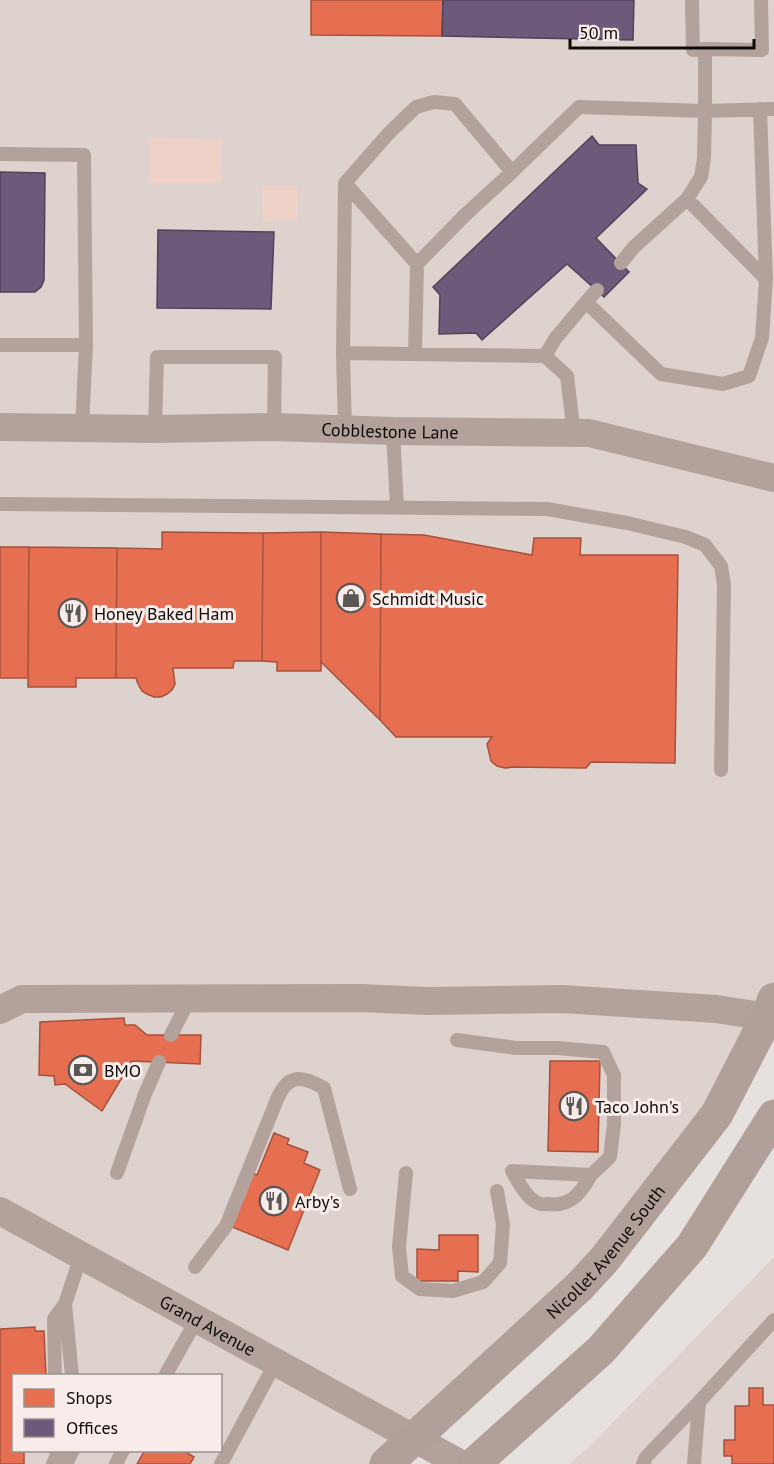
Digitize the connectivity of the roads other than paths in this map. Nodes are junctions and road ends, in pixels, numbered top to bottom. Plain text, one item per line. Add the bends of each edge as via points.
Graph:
1 (692, 0) edge
2 (761, 0) edge
3 (705, 49) junction
4 (760, 109) junction
5 (774, 109) edge
6 (705, 111) junction
7 (0, 154) edge
8 (512, 172) junction
9 (345, 183) junction
10 (687, 199) junction
11 (621, 263) dead end
12 (417, 264) junction
13 (766, 279) junction
14 (597, 290) dead end
15 (586, 302) junction
16 (0, 345) edge
17 (86, 345) junction
18 (343, 353) junction
19 (415, 354) junction
20 (545, 356) junction
21 (0, 427) edge
22 (274, 427) junction
23 (82, 428) junction
24 (155, 429) junction
25 (345, 430) junction
26 (393, 431) junction
27 (574, 433) junction
28 (774, 478) edge
29 (0, 504) edge
30 (397, 507) junction
31 (721, 770) dead end
32 (190, 998) junction
33 (770, 1008) edge
34 (0, 1010) edge
35 (171, 1035) dead end
36 (457, 1040) dead end
37 (159, 1062) dead end
38 (774, 1116) edge
39 (117, 1173) dead end
40 (406, 1173) dead end
41 (591, 1175) junction
42 (350, 1189) dead end
43 (497, 1191) dead end
44 (0, 1211) edge
45 (81, 1256) junction
46 (195, 1267) dead end
47 (65, 1304) junction
48 (197, 1319) junction
49 (774, 1320) edge
50 (276, 1362) junction
51 (55, 1374) edge
52 (72, 1374) edge
53 (166, 1374) edge
54 (699, 1402) junction
55 (415, 1438) junction
56 (221, 1464) edge
57 (387, 1464) edge
58 (461, 1464) edge
59 (474, 1464) edge
60 (644, 1464) edge
61 (694, 1464) edge

1 - 3 lane via 693,50
2 - 3 lane via 762,50
3 - 6 lane
4 - 5 lane
4 - 6 lane
4 - 13 lane
6 - 8 lane via 579,107
6 - 10 lane via 701,177
7 - 17 lane via 84,155
8 - 9 lane via 455,104 434,102 416,107
8 - 12 lane
9 - 12 lane
9 - 18 lane
10 - 11 lane
10 - 13 lane
12 - 19 lane
13 - 15 lane via 762,338 749,376 723,384 661,374
14 - 15 lane
15 - 20 lane
16 - 17 lane
17 - 23 lane
18 - 19 lane
18 - 25 lane
19 - 20 lane
20 - 27 lane via 567,376
21 - 23 street, Cobblestone Lane
22 - 24 street, Cobblestone Lane
22 - 24 lane via 275,357 157,357
22 - 25 street, Cobblestone Lane
23 - 24 street, Cobblestone Lane
25 - 26 street, Cobblestone Lane
26 - 27 street, Cobblestone Lane
26 - 30 lane
27 - 28 street, Cobblestone Lane via 589,433
29 - 30 lane
30 - 31 lane via 547,509 627,523 705,545 721,566 724,585
32 - 33 street via 562,999 716,1009
32 - 34 street via 22,999
32 - 35 lane
33 - 55 main road, Nicollet Avenue South via 717,1114 604,1260
36 - 41 lane via 516,1048 603,1052 614,1075 614,1124 610,1157
37 - 39 lane
38 - 59 main road via 692,1246 601,1350
40 - 43 lane via 399,1247 402,1276 420,1289 453,1291 483,1282 500,1263 503,1225
41 - 41 lane via 512,1171 524,1191 538,1203 554,1205 571,1201
42 - 46 lane via 324,1088 310,1080 294,1079 280,1092 226,1226
44 - 45 street, Grand Avenue
45 - 47 lane
45 - 48 street, Grand Avenue
47 - 51 lane via 54,1320
47 - 52 lane
48 - 50 street, Grand Avenue
48 - 53 lane
49 - 54 lane
50 - 55 street, Grand Avenue
50 - 56 lane
54 - 60 lane via 646,1457
54 - 61 lane
55 - 57 main road, Nicollet Avenue South
55 - 58 street, Grand Avenue

